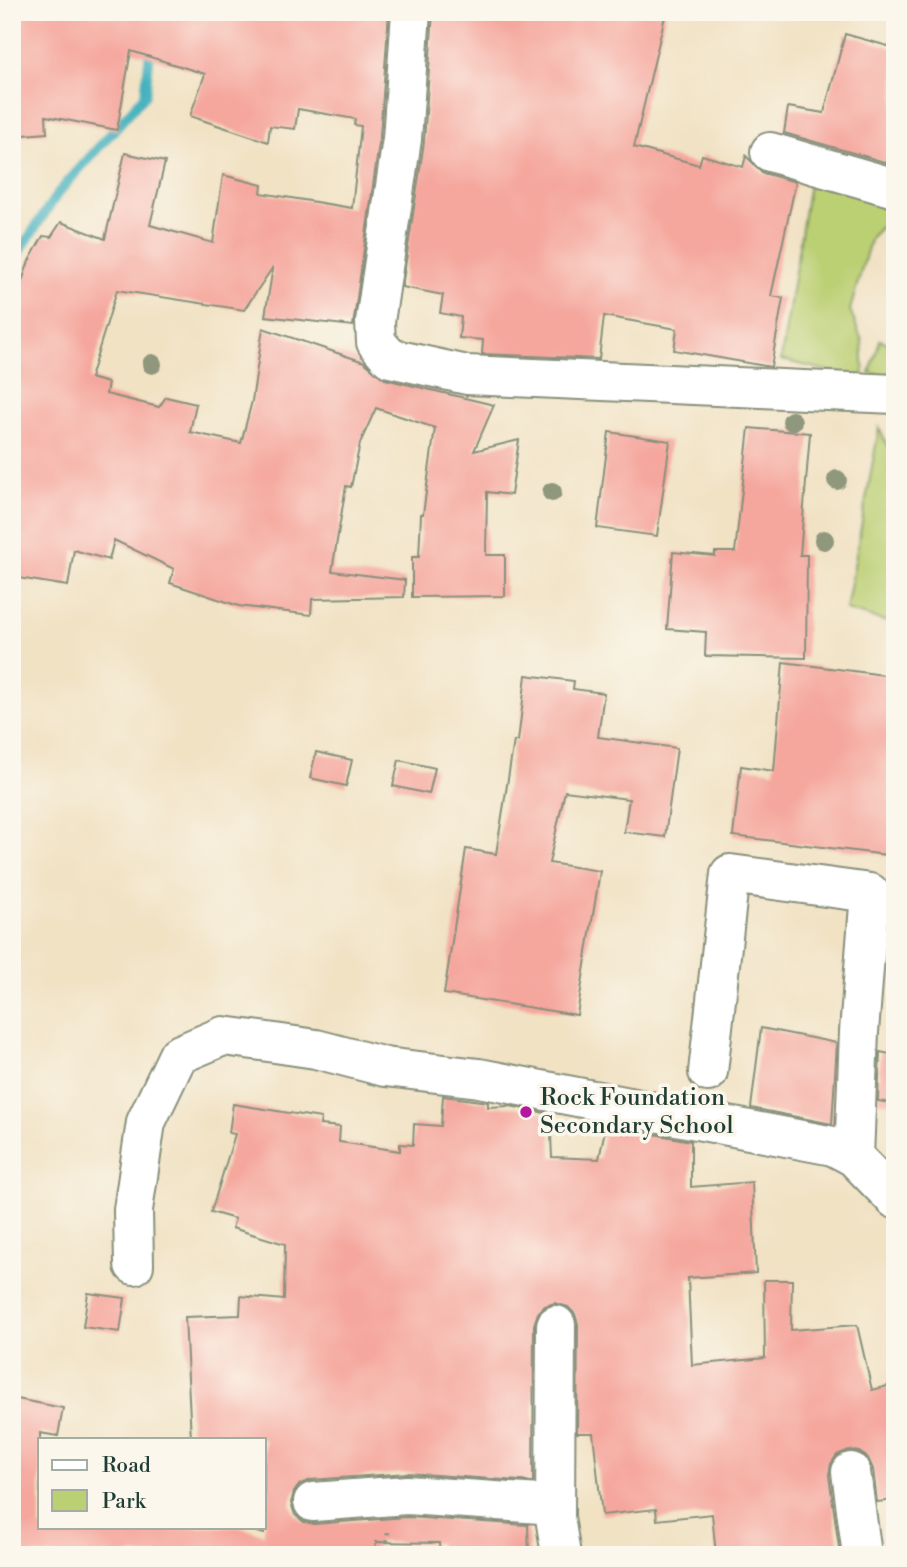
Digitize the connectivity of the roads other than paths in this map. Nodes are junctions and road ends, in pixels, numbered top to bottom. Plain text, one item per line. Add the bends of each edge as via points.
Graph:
1 (411, 12) edge
2 (770, 152) dead end
3 (895, 188) edge
4 (895, 394) edge
5 (708, 1072) dead end
6 (854, 1157) junction
7 (895, 1199) edge
8 (134, 1265) dead end
9 (556, 1325) dead end
10 (851, 1472) dead end
11 (313, 1502) dead end
12 (555, 1505) junction
13 (561, 1555) edge
14 (862, 1555) edge

1 - 4 street via 402,139 375,322 376,342 390,358 467,375
2 - 3 street
5 - 6 street via 730,874 870,893
6 - 7 street
6 - 8 street via 833,1146 479,1077 385,1067 316,1049 223,1036 178,1055 146,1122 133,1210
9 - 12 street
10 - 14 street
11 - 12 street via 407,1495
12 - 13 street

